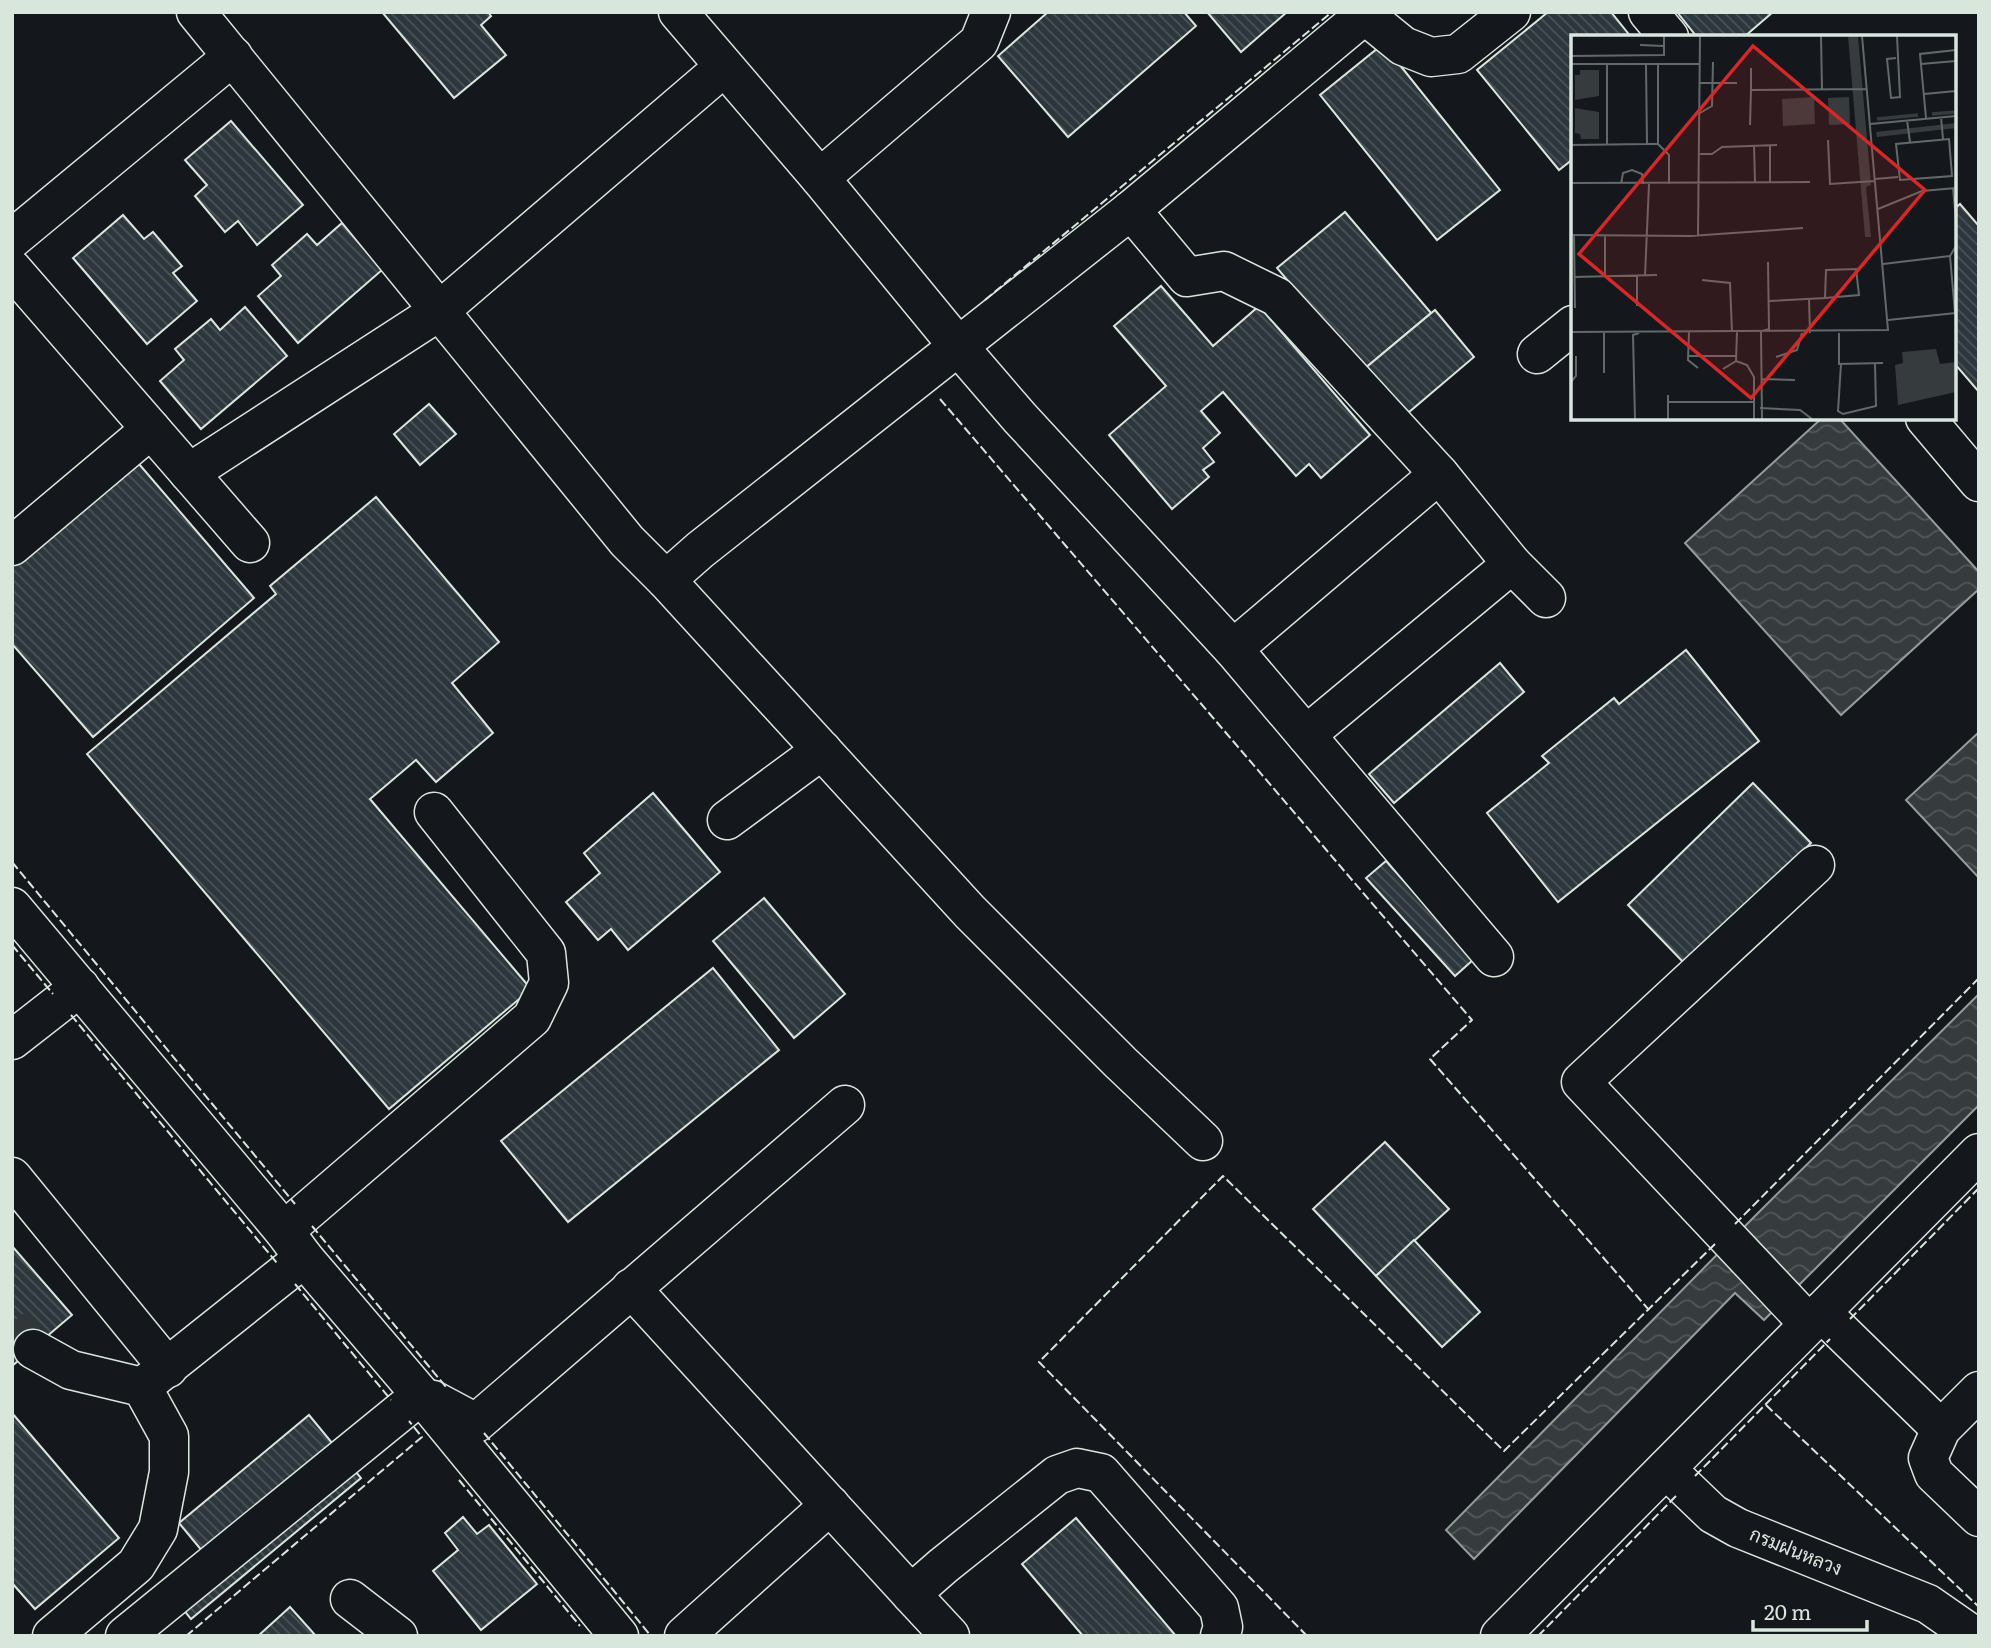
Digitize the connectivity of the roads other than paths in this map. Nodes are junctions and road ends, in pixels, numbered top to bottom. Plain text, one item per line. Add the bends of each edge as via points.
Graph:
1 (196, 12) edge
2 (991, 12) edge
3 (1511, 12) edge
4 (1648, 12) edge
5 (1367, 13) edge
6 (698, 20) edge
7 (1667, 35) edge
8 (233, 56) junction
9 (724, 67) junction
10 (820, 178) junction
11 (1131, 210) junction
12 (12, 239) edge
13 (12, 269) edge
14 (438, 312) junction
15 (1571, 327) edge
16 (958, 346) junction
17 (1537, 354) dead end
18 (1927, 420) edge
19 (151, 429) junction
20 (189, 473) junction
21 (1439, 474) junction
22 (1979, 482) edge
23 (250, 543) dead end
24 (12, 546) edge
25 (1512, 564) junction
26 (666, 580) junction
27 (1546, 598) dead end
28 (1233, 649) junction
29 (1306, 734) junction
30 (822, 750) junction
31 (434, 812) dead end
32 (727, 820) dead end
33 (1815, 865) dead end
34 (12, 907) edge
35 (1494, 957) dead end
36 (80, 987) junction
37 (12, 1040) edge
38 (845, 1105) dead end
39 (1203, 1140) dead end
40 (1979, 1153) edge
41 (12, 1177) edge
42 (294, 1244) junction
43 (631, 1288) junction
44 (1806, 1312) junction
45 (33, 1349) tunnel mouth
46 (155, 1377) junction
47 (1979, 1391) edge
48 (421, 1395) junction
49 (1941, 1429) junction
50 (1666, 1469) junction
51 (830, 1505) junction
52 (1979, 1517) edge
53 (911, 1594) junction
54 (350, 1599) dead end
55 (150, 1628) edge
56 (606, 1632) edge
57 (52, 1636) edge
58 (398, 1636) edge
59 (684, 1636) edge
60 (950, 1636) edge
61 (1220, 1636) edge
62 (1500, 1636) edge
63 (1974, 1636) edge

1 - 8 lane
2 - 10 lane via 979,42
3 - 5 lane via 1458,54 1431,57 1403,46
4 - 7 lane
5 - 11 lane
6 - 9 lane
8 - 12 lane
8 - 14 lane
9 - 10 lane
9 - 14 lane
10 - 16 lane
11 - 16 lane
11 - 21 lane via 1187,277 1224,271 1277,297
13 - 19 lane
14 - 20 lane
14 - 26 lane via 627,541
15 - 17 lane
16 - 26 lane
16 - 28 lane
18 - 22 lane
19 - 20 lane
19 - 24 lane
20 - 23 lane
21 - 25 lane
21 - 28 lane
25 - 27 lane
25 - 29 lane
26 - 30 lane
28 - 29 lane
29 - 35 lane
30 - 32 lane
30 - 39 lane via 970,912
31 - 42 lane via 546,953 549,983 533,1018
33 - 44 lane via 1581,1082 1729,1240
34 - 36 lane
36 - 37 lane
36 - 42 lane
38 - 43 lane
40 - 44 lane
41 - 46 lane
42 - 46 lane
42 - 48 lane
43 - 48 lane via 476,1423
43 - 51 lane
44 - 49 lane
44 - 50 lane
45 - 46 lane via 71,1370
46 - 57 lane via 169,1436 169,1472 158,1529 136,1565
47 - 49 lane
48 - 55 lane
48 - 56 lane
49 - 52 lane via 1928,1458 1934,1474
50 - 62 lane
50 - 63 lane, กรมฝนหลวง via 1713,1514 1738,1528 1928,1604
51 - 53 lane
51 - 59 lane
53 - 60 lane
53 - 61 lane via 1057,1475 1077,1468 1101,1473 1219,1608
54 - 58 lane

